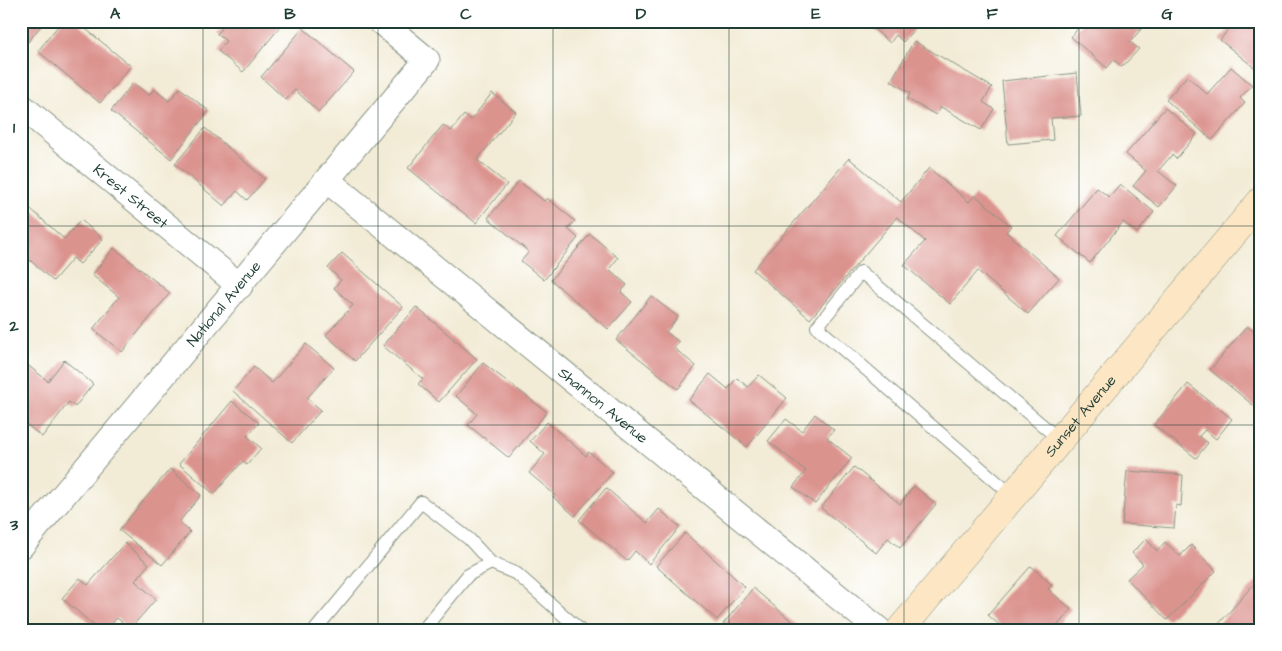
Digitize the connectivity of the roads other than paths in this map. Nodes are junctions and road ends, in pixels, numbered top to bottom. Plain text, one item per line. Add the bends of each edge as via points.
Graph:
1 (380, 21) edge
2 (21, 106) edge
3 (328, 181) junction
4 (1261, 201) edge
5 (240, 286) junction
6 (1060, 440) junction
7 (1013, 496) junction
8 (26, 530) edge
9 (492, 563) junction
10 (315, 630) edge
11 (423, 630) edge
12 (580, 630) edge
13 (879, 630) edge
14 (900, 630) edge

1 - 3 street, National Avenue via 427,60
2 - 5 street, Krest Street
3 - 5 street, National Avenue
3 - 13 street, Shannon Avenue
4 - 6 main road, Sunset Avenue
5 - 8 street, National Avenue
6 - 7 main road, Sunset Avenue
6 - 7 lane via 861,272 817,327
7 - 14 main road, Sunset Avenue
9 - 10 lane via 469,539 421,502
9 - 11 lane via 468,575
9 - 12 lane via 517,574

